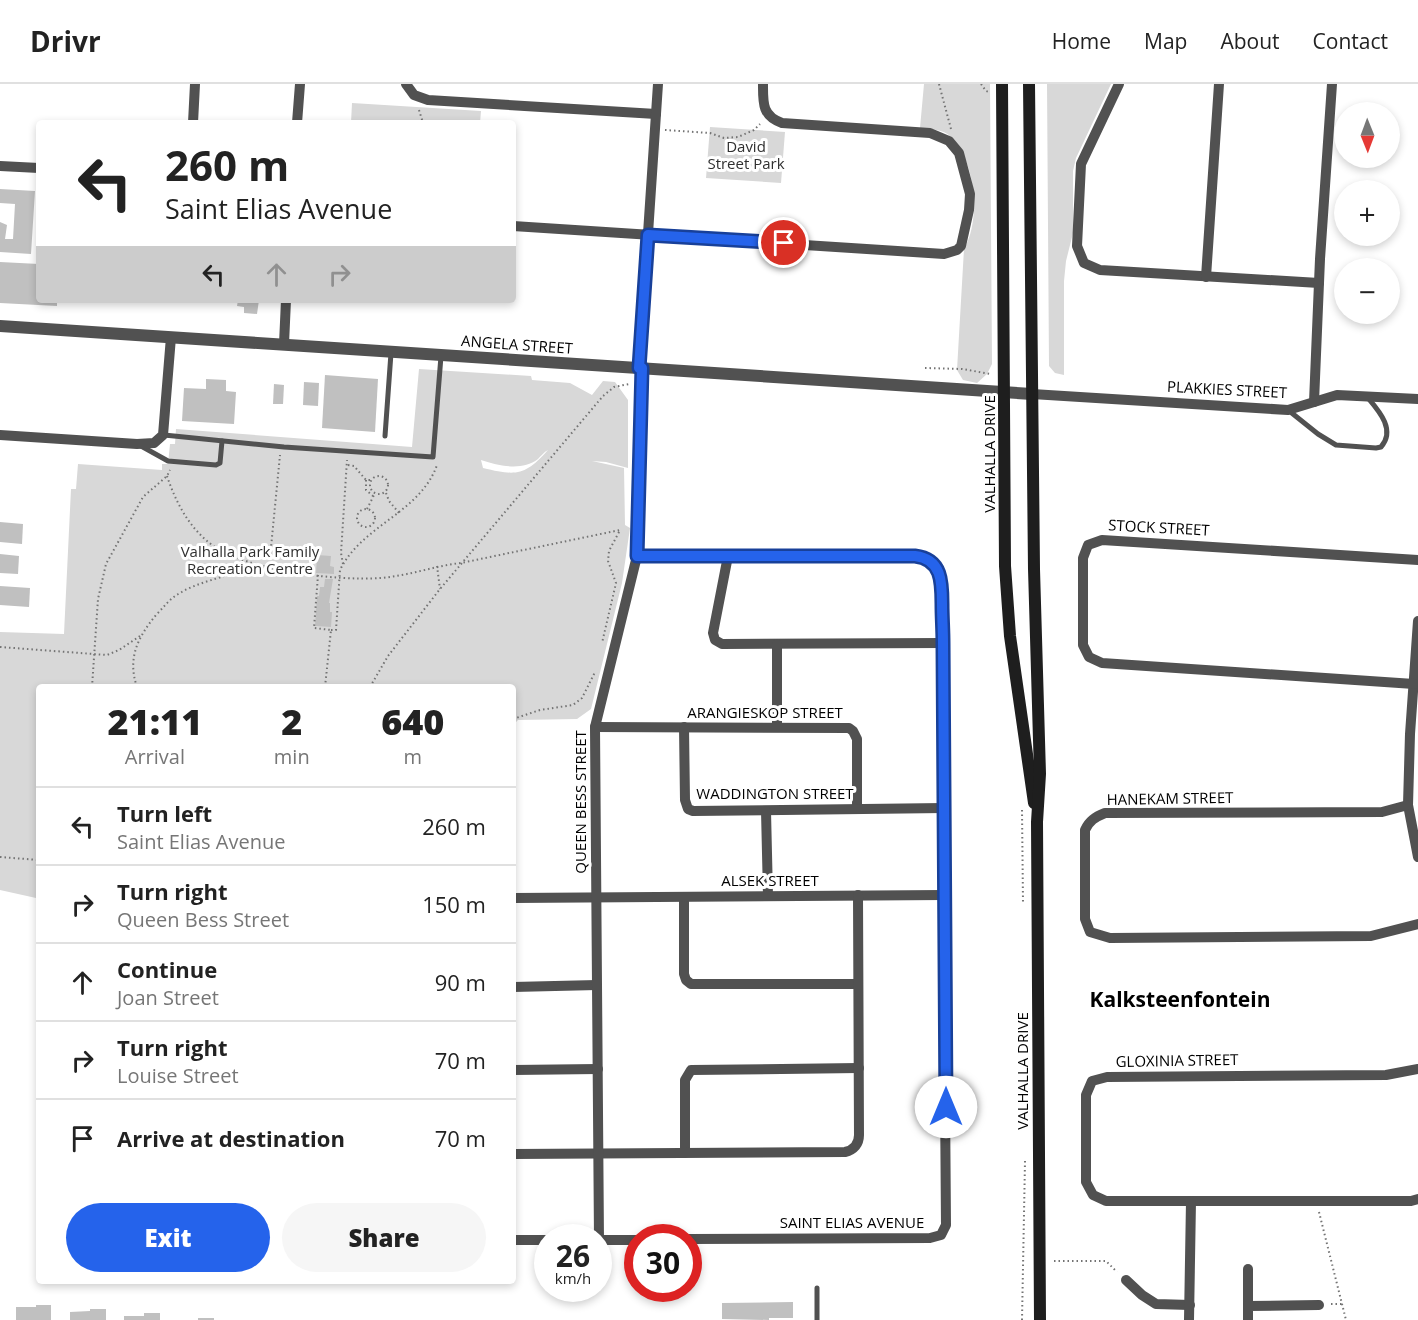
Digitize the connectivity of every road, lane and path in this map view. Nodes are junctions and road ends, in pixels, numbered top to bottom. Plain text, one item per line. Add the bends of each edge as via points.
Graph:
1 (195, 84) edge
2 (300, 84) edge
3 (658, 84) edge
4 (763, 84) edge
5 (939, 84) edge
6 (981, 84) edge
7 (1002, 84) edge
8 (1029, 84) edge
9 (1119, 84) edge
10 (1219, 84) edge
11 (1332, 84) edge
12 (408, 87) edge
13 (992, 93) dead end
14 (656, 114) junction
15 (769, 116) junction
16 (193, 120) edge
17 (297, 120) edge
18 (655, 129) junction
19 (949, 141) junction
20 (0, 166) edge
21 (36, 168) edge
22 (516, 225) edge
23 (648, 235) junction
24 (1206, 277) junction
25 (1319, 284) junction
26 (286, 303) edge
27 (0, 326) edge
28 (171, 337) junction
29 (284, 344) junction
30 (391, 351) junction
31 (441, 355) junction
32 (640, 368) junction
33 (925, 368) dead end
34 (991, 374) dead end
35 (629, 384) dead end
36 (1005, 393) junction
37 (1032, 394) junction
38 (1367, 397) junction
39 (1418, 399) edge
40 (1314, 402) junction
41 (1288, 410) junction
42 (0, 435) edge
43 (163, 435) junction
44 (385, 436) dead end
45 (222, 441) junction
46 (137, 444) junction
47 (284, 447) junction
48 (348, 451) junction
49 (433, 457) junction
50 (171, 461) junction
51 (347, 465) junction
52 (167, 476) junction
53 (366, 480) junction
54 (371, 480) junction
55 (386, 492) junction
56 (376, 493) junction
57 (373, 496) junction
58 (367, 509) junction
59 (399, 513) junction
60 (368, 527) junction
61 (369, 535) junction
62 (637, 556) junction
63 (728, 556) junction
64 (1418, 560) edge
65 (461, 563) junction
66 (343, 564) junction
67 (437, 566) junction
68 (264, 567) junction
69 (269, 568) junction
70 (318, 575) junction
71 (440, 589) junction
72 (1418, 621) edge
73 (331, 630) junction
74 (140, 636) junction
75 (943, 643) junction
76 (777, 644) junction
77 (0, 647) edge
78 (600, 650) dead end
79 (95, 654) junction
80 (595, 673) dead end
81 (92, 684) edge
82 (136, 684) edge
83 (325, 684) edge
84 (372, 684) edge
85 (1414, 684) junction
86 (516, 718) edge
87 (595, 727) junction
88 (684, 727) junction
89 (777, 727) junction
90 (1022, 805) dead end
91 (1408, 805) junction
92 (944, 808) junction
93 (857, 809) junction
94 (766, 811) junction
95 (1037, 822) junction
96 (1418, 856) edge
97 (0, 857) edge
98 (36, 860) edge
99 (945, 895) junction
100 (768, 896) junction
101 (858, 896) junction
102 (684, 897) junction
103 (516, 898) edge
104 (597, 898) junction
105 (1023, 908) dead end
106 (1418, 924) edge
107 (858, 984) junction
108 (597, 985) junction
109 (516, 987) edge
110 (859, 1068) junction
111 (598, 1069) junction
112 (1418, 1069) edge
113 (516, 1070) edge
114 (598, 1153) junction
115 (685, 1153) junction
116 (516, 1154) edge
117 (1025, 1157) dead end
118 (1418, 1199) edge
119 (1191, 1201) junction
120 (1316, 1201) junction
121 (599, 1224) edge
122 (702, 1239) edge
123 (516, 1240) edge
124 (534, 1240) edge
125 (1054, 1261) dead end
126 (1248, 1269) dead end
127 (1125, 1280) joint
128 (817, 1288) dead end
129 (1190, 1305) junction
130 (1319, 1305) dead end
131 (1248, 1306) junction
132 (817, 1320) edge
133 (1022, 1320) edge
134 (1040, 1320) edge
135 (1190, 1320) edge
136 (1248, 1320) edge
137 (1346, 1320) edge

1 - 16 street
2 - 17 street
3 - 14 street, QUEEN BESS STREET
4 - 15 street via 763,104
5 - 19 path via 951,132
6 - 13 path
7 - 36 main road, VALHALLA DRIVE
8 - 37 main road, VALHALLA DRIVE
9 - 24 street via 1081,164 1077,246 1084,264 1100,270
10 - 24 street
11 - 25 street
12 - 14 street via 428,100
14 - 18 street, QUEEN BESS STREET
15 - 18 path via 754,130 738,137
15 - 19 street via 782,123 930,133
18 - 23 street, QUEEN BESS STREET
19 - 23 street via 959,153 970,194 967,225 957,250 944,254
20 - 21 street
22 - 23 street
23 - 32 street, QUEEN BESS STREET
24 - 25 street
25 - 40 street
26 - 29 street
27 - 28 street, ANGELA STREET
28 - 29 street, ANGELA STREET
28 - 43 street
29 - 30 street, ANGELA STREET
30 - 31 street, ANGELA STREET
30 - 44 lane
31 - 32 street, ANGELA STREET
31 - 49 lane
32 - 36 street, ANGELA STREET
32 - 62 street, QUEEN BESS STREET
33 - 34 path
35 - 65 path via 614,387 603,396
36 - 37 street, ANGELA STREET
36 - 95 main road, VALHALLA DRIVE via 1005,566 1009,622
37 - 41 street, PLAKKIES STREET
37 - 95 main road, VALHALLA DRIVE via 1040,774
38 - 39 street, PLAKKIES STREET
38 - 40 street, PLAKKIES STREET via 1336,395
38 - 41 lane via 1385,422 1387,437 1381,447 1336,445
40 - 41 street, PLAKKIES STREET
42 - 46 street
43 - 45 lane
43 - 46 street via 154,443
45 - 47 lane
45 - 50 lane via 218,465
46 - 50 lane
47 - 48 lane
47 - 69 path via 280,454
48 - 49 lane
48 - 51 path
49 - 59 path via 438,465 431,478 414,502
50 - 52 path
51 - 53 path via 354,466
51 - 66 path
52 - 68 path via 182,512 200,534 216,548
52 - 79 path via 143,497 106,564 98,600
53 - 54 path
53 - 57 path via 366,490
54 - 55 path via 386,477
54 - 56 path
55 - 56 path
55 - 59 path
56 - 57 path
57 - 58 path
58 - 60 path via 375,515
58 - 60 path via 356,518 358,524
59 - 61 path
60 - 61 path
61 - 66 path
62 - 63 street, SAINT ELIAS AVENUE
62 - 87 street, QUEEN BESS STREET
63 - 75 street, SAINT ELIAS AVENUE via 928,559 938,568 941,580
63 - 76 street via 714,637 722,644
64 - 85 street, STOCK STREET via 1102,540 1088,545 1083,558 1083,645 1089,657 1101,663
65 - 67 path
65 - 71 path
65 - 78 path via 620,530 609,551 608,561 616,583
66 - 73 path via 336,630
67 - 70 path via 379,578
67 - 71 path
68 - 69 path
68 - 74 path via 251,573 226,575 181,592 168,601
69 - 70 path
70 - 73 path via 314,628
71 - 84 path via 388,656
72 - 85 street
73 - 83 path
74 - 79 path via 119,650
74 - 82 path via 133,658
75 - 76 street
75 - 92 street, SAINT ELIAS AVENUE
76 - 89 street
77 - 79 path
79 - 81 path
80 - 86 path via 582,698 573,705
85 - 91 street
87 - 88 street, ARANGIESKOP STREET
87 - 104 street, QUEEN BESS STREET
88 - 89 street, ARANGIESKOP STREET
88 - 94 street, WADDINGTON STREET via 688,809
89 - 93 street, ARANGIESKOP STREET via 845,727 853,731 857,739
90 - 105 path
91 - 96 street
91 - 106 street, HANEKAM STREET via 1382,812 1105,813 1087,824 1085,830 1085,920 1090,932 1110,938 1371,936
92 - 93 street, WADDINGTON STREET
92 - 99 street, SAINT ELIAS AVENUE
93 - 94 street, WADDINGTON STREET
94 - 100 street
95 - 134 main road, VALHALLA DRIVE
97 - 98 path
99 - 101 street, ALSEK STREET
99 - 122 street, SAINT ELIAS AVENUE via 946,1226 941,1235
100 - 101 street, ALSEK STREET
100 - 102 street, ALSEK STREET
101 - 107 street
102 - 104 street, ALSEK STREET
102 - 107 street via 684,974 691,984
103 - 104 street, ALSEK STREET
104 - 108 street, QUEEN BESS STREET
107 - 110 street
108 - 109 street
108 - 111 street, QUEEN BESS STREET
110 - 115 street via 859,1139 856,1146 845,1152
110 - 115 street via 691,1070 685,1080
111 - 113 street
111 - 114 street, QUEEN BESS STREET
112 - 119 street, GLOXINIA STREET via 1386,1075 1107,1077 1092,1081 1086,1095 1086,1182 1093,1194 1106,1201
114 - 115 street
114 - 116 street
114 - 121 street, QUEEN BESS STREET
117 - 133 path
118 - 120 street, GLOXINIA STREET
119 - 120 street, GLOXINIA STREET
119 - 129 street
120 - 137 path
123 - 124 street
125 - 127 path via 1106,1261
126 - 131 street
127 - 129 street via 1156,1304
128 - 132 lane
129 - 135 street
130 - 131 street
131 - 136 street

